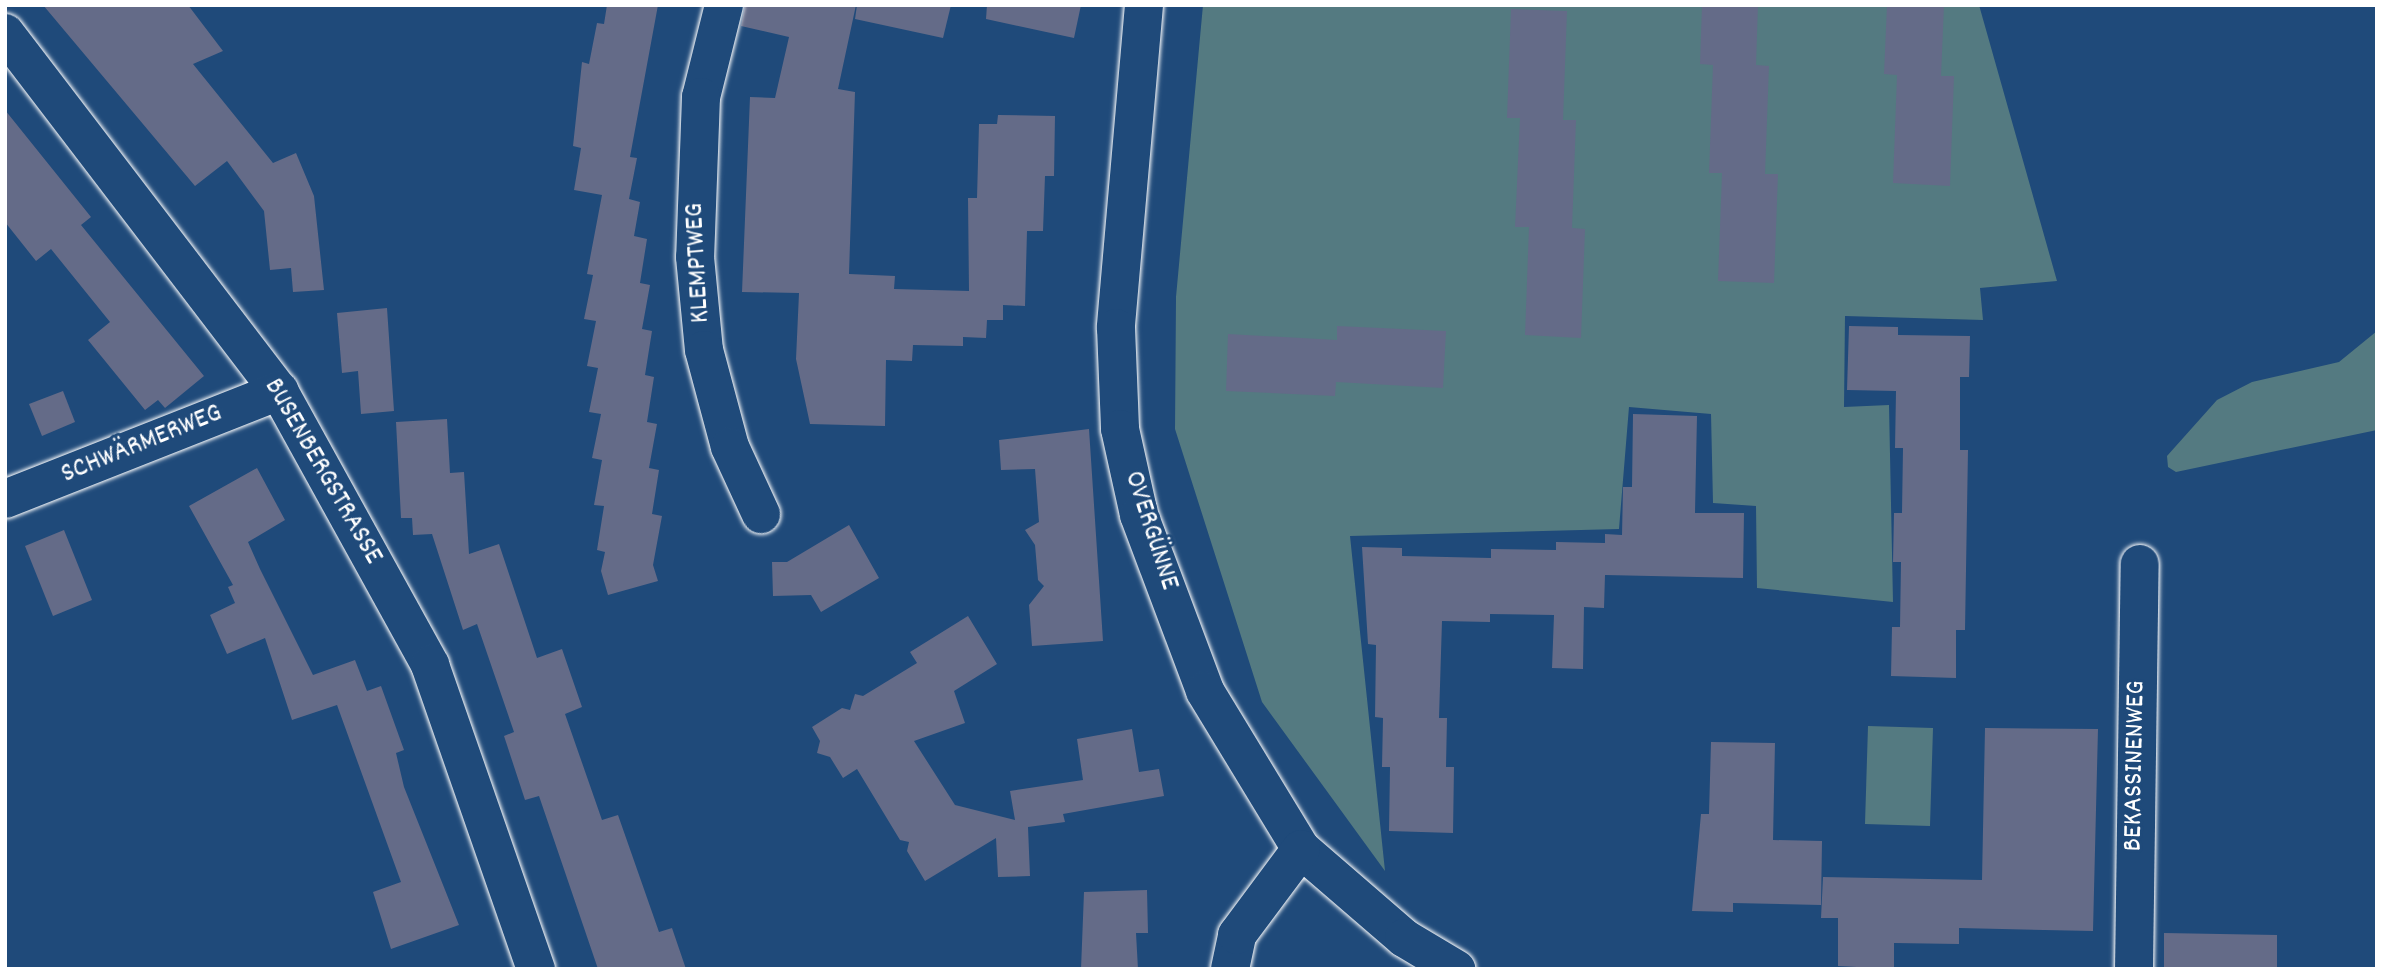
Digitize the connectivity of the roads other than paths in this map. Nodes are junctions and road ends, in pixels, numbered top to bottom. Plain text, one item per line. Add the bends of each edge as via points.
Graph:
1 (724, 5) edge
2 (1143, 5) edge
3 (5, 33) edge
4 (279, 391) junction
5 (5, 499) edge
6 (761, 514) dead end
7 (2140, 564) dead end
8 (1301, 849) junction
9 (536, 969) edge
10 (1230, 969) edge
11 (1457, 969) edge
12 (2134, 969) edge

1 - 6 street, KLEMPTWEG via 701,97 695,257 704,350 730,447
2 - 8 street, OVERGÜNNE via 1116,328 1120,429 1139,515 1205,691
3 - 4 street, BUSENBERGSTRASSE
4 - 5 street, SCHWÄRMERWEG
4 - 9 street, BUSENBERGSTRASSE via 430,664
7 - 12 street, BEKASSINENWEG
8 - 10 street via 1237,935
8 - 11 street, OVERGÜNNE via 1404,938

